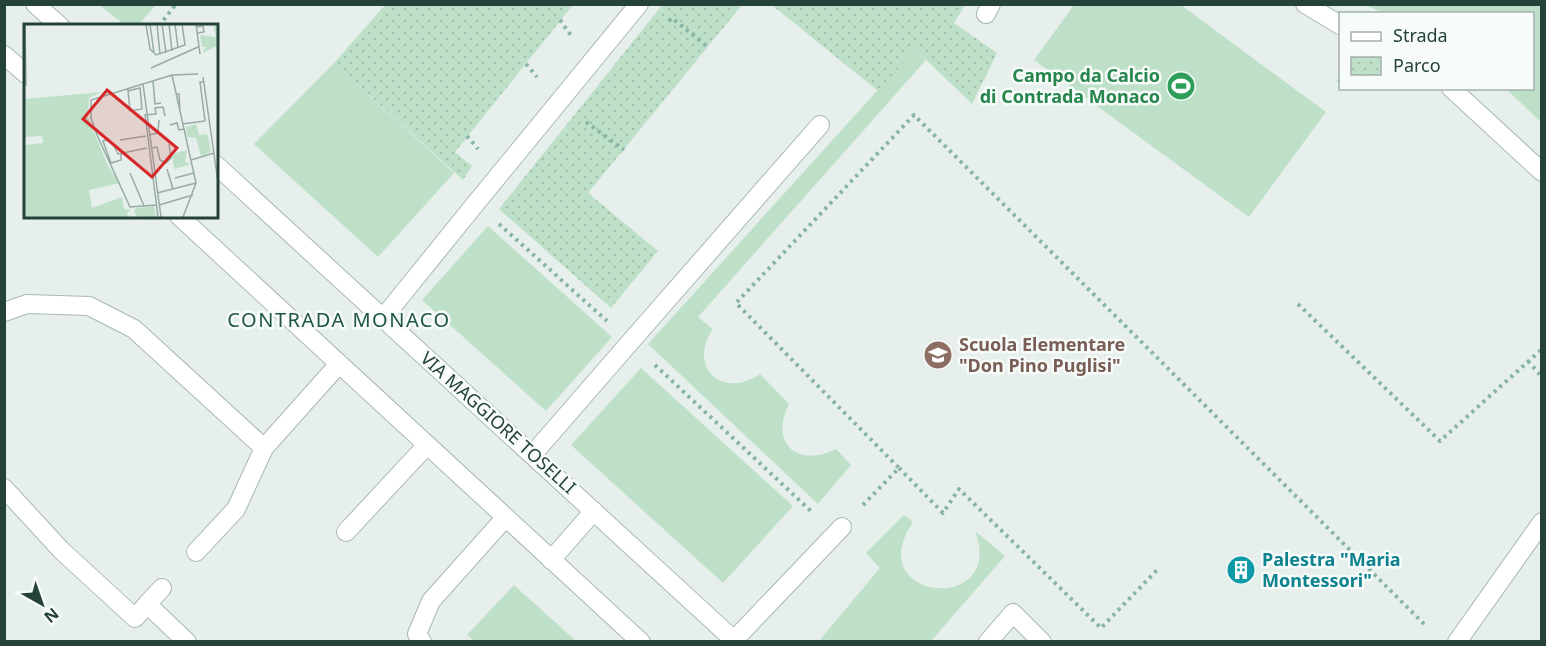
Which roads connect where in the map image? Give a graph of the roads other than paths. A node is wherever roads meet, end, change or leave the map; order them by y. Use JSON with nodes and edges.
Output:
{"nodes":[{"id":1,"x":35,"y":4,"type":"edge"},
{"id":2,"x":639,"y":4,"type":"edge"},
{"id":3,"x":1305,"y":4,"type":"edge"},
{"id":4,"x":58,"y":24,"type":"edge"},
{"id":5,"x":1339,"y":24,"type":"edge"},
{"id":6,"x":4,"y":55,"type":"edge"},
{"id":7,"x":24,"y":72,"type":"edge"},
{"id":8,"x":1453,"y":90,"type":"edge"},
{"id":9,"x":820,"y":125,"type":"dead end"},
{"id":10,"x":218,"y":167,"type":"edge"},
{"id":11,"x":1542,"y":172,"type":"edge"},
{"id":12,"x":181,"y":218,"type":"edge"},
{"id":13,"x":4,"y":312,"type":"edge"},
{"id":14,"x":383,"y":318,"type":"junction"},
{"id":15,"x":339,"y":364,"type":"junction"},
{"id":16,"x":427,"y":445,"type":"junction"},
{"id":17,"x":264,"y":448,"type":"junction"},
{"id":18,"x":532,"y":454,"type":"junction"},
{"id":19,"x":4,"y":488,"type":"edge"},
{"id":20,"x":594,"y":511,"type":"junction"},
{"id":21,"x":505,"y":518,"type":"junction"},
{"id":22,"x":1542,"y":522,"type":"edge"},
{"id":23,"x":839,"y":531,"type":"road end"},
{"id":24,"x":346,"y":532,"type":"dead end"},
{"id":25,"x":196,"y":552,"type":"dead end"},
{"id":26,"x":551,"y":560,"type":"junction"},
{"id":27,"x":162,"y":588,"type":"dead end"},
{"id":28,"x":147,"y":604,"type":"junction"},
{"id":29,"x":735,"y":640,"type":"edge"},
{"id":30,"x":187,"y":642,"type":"edge"},
{"id":31,"x":422,"y":642,"type":"edge"},
{"id":32,"x":641,"y":642,"type":"edge"},
{"id":33,"x":988,"y":642,"type":"edge"},
{"id":34,"x":1042,"y":642,"type":"edge"},
{"id":35,"x":1457,"y":642,"type":"edge"}],
"edges":[{"from":1,"to":4,"type":"street"},
{"from":2,"to":14,"type":"street"},
{"from":3,"to":5,"type":"street"},
{"from":6,"to":7,"type":"street"},
{"from":8,"to":11,"type":"street"},
{"from":9,"to":18,"type":"street"},
{"from":10,"to":14,"type":"street","name":"VIA MAGGIORE TOSELLI"},
{"from":12,"to":15,"type":"street"},
{"from":13,"to":17,"type":"street"},
{"from":14,"to":18,"type":"street","name":"VIA MAGGIORE TOSELLI"},
{"from":15,"to":16,"type":"street"},
{"from":15,"to":17,"type":"street"},
{"from":16,"to":21,"type":"street"},
{"from":16,"to":24,"type":"street"},
{"from":17,"to":25,"type":"street"},
{"from":18,"to":20,"type":"street","name":"VIA MAGGIORE TOSELLI"},
{"from":19,"to":28,"type":"street"},
{"from":20,"to":26,"type":"street"},
{"from":20,"to":29,"type":"street","name":"VIA MAGGIORE TOSELLI"},
{"from":21,"to":26,"type":"street"},
{"from":21,"to":31,"type":"street"},
{"from":22,"to":35,"type":"street"},
{"from":23,"to":29,"type":"street"},
{"from":26,"to":32,"type":"street"},
{"from":27,"to":28,"type":"street"},
{"from":28,"to":30,"type":"street"},
{"from":33,"to":34,"type":"street"}]}
